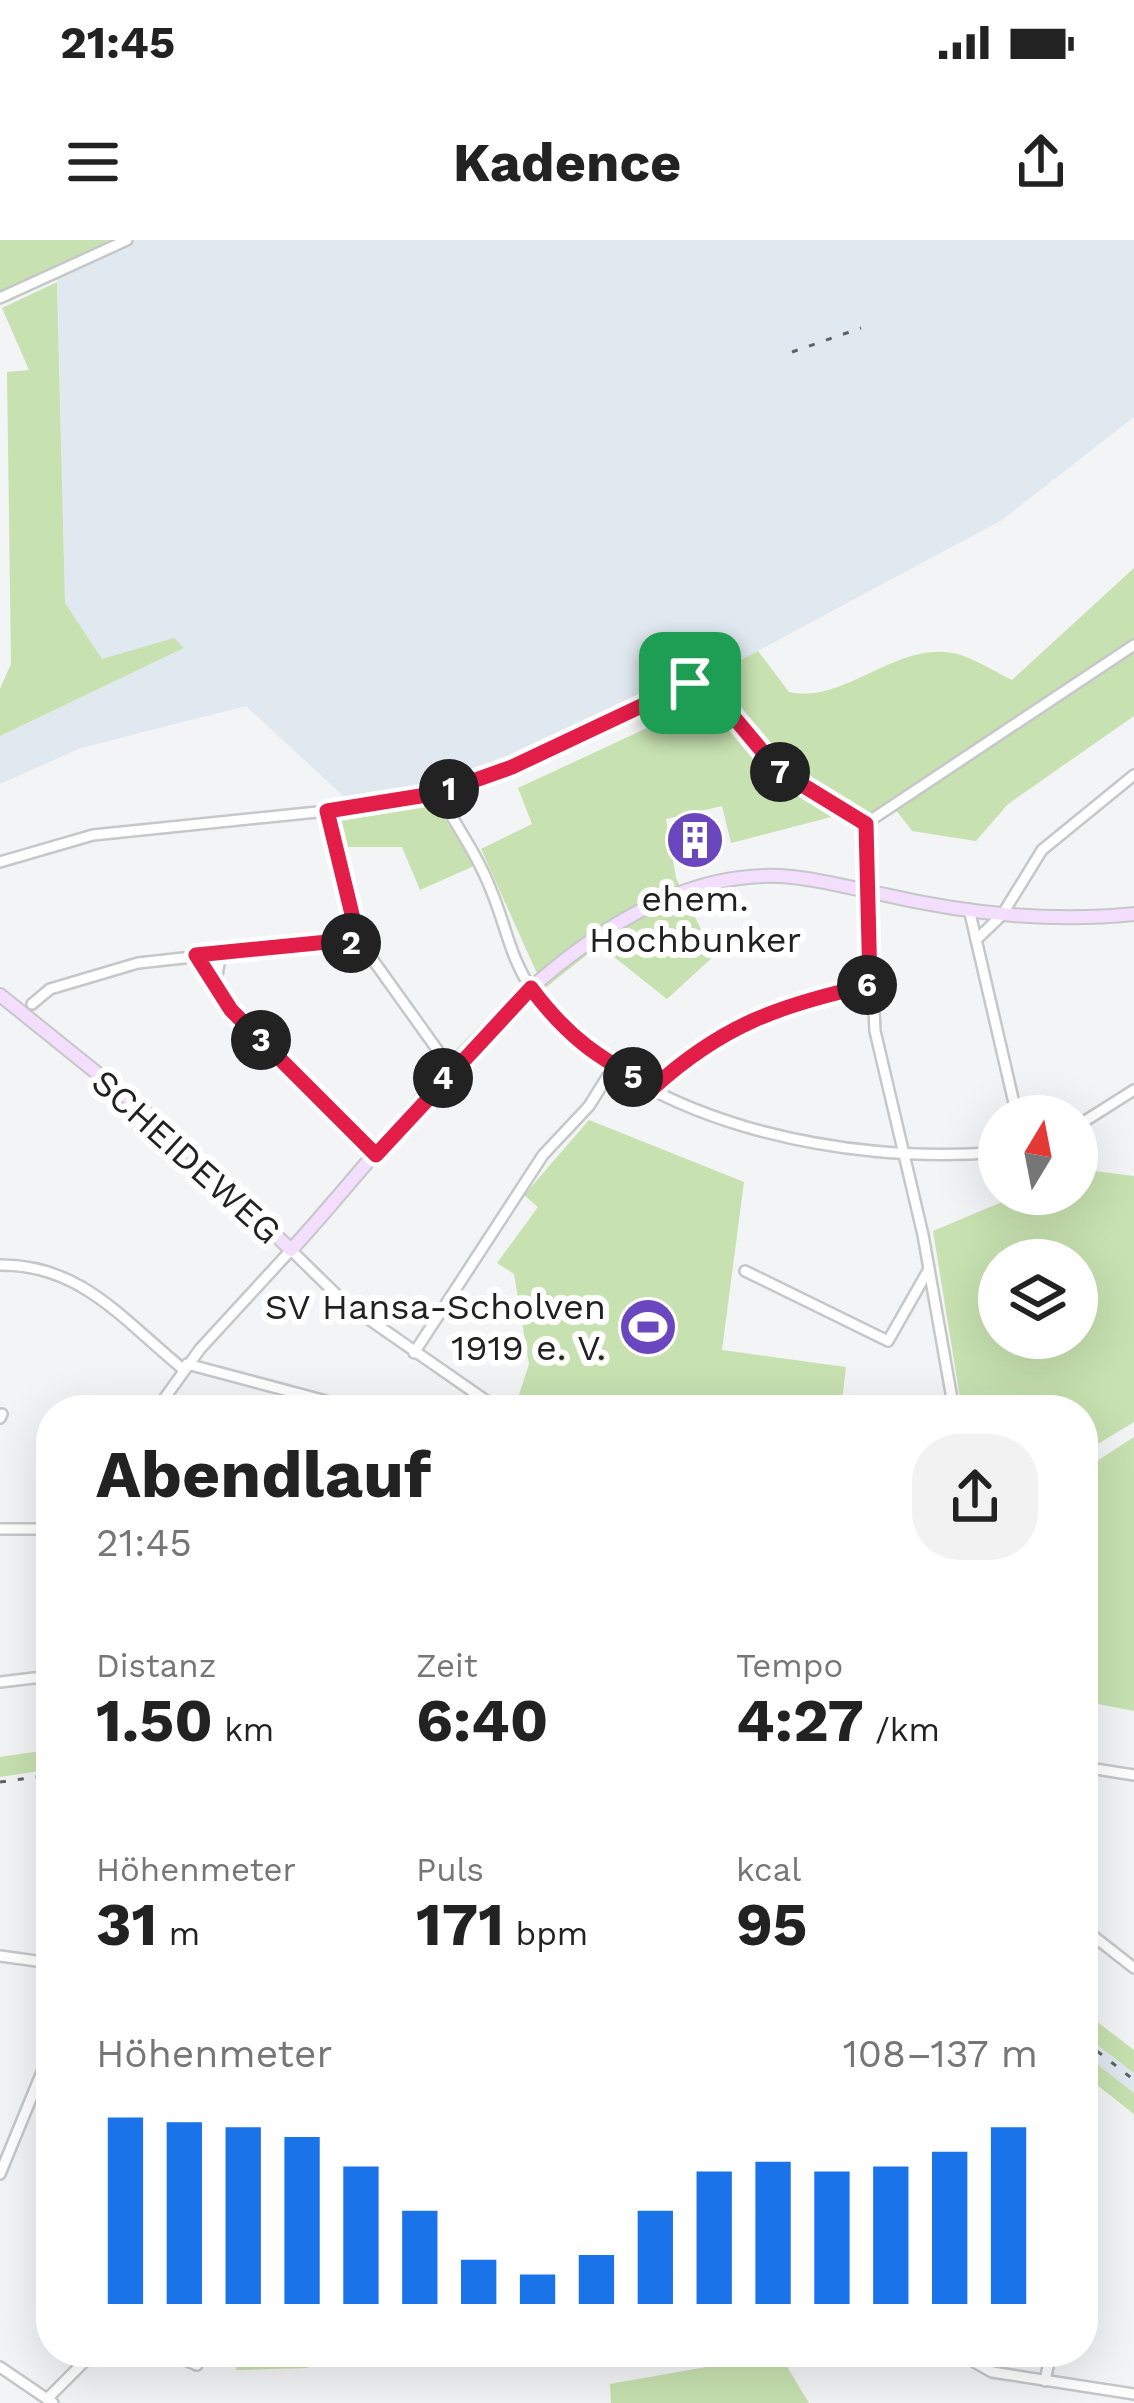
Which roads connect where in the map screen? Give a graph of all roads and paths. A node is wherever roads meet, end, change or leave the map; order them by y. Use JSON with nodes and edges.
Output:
{"nodes":[{"id":1,"x":127,"y":240,"type":"edge"},
{"id":2,"x":0,"y":298,"type":"edge"},
{"id":3,"x":1134,"y":645,"type":"edge"},
{"id":4,"x":1134,"y":776,"type":"edge"},
{"id":5,"x":439,"y":793,"type":"junction"},
{"id":6,"x":327,"y":811,"type":"junction"},
{"id":7,"x":866,"y":824,"type":"junction"},
{"id":8,"x":0,"y":862,"type":"edge"},
{"id":9,"x":866,"y":890,"type":"junction"},
{"id":10,"x":969,"y":909,"type":"junction"},
{"id":11,"x":1134,"y":914,"type":"edge"},
{"id":12,"x":1002,"y":915,"type":"junction"},
{"id":13,"x":358,"y":939,"type":"junction"},
{"id":14,"x":976,"y":940,"type":"junction"},
{"id":15,"x":221,"y":953,"type":"junction"},
{"id":16,"x":196,"y":955,"type":"junction"},
{"id":17,"x":870,"y":985,"type":"junction"},
{"id":18,"x":531,"y":988,"type":"junction"},
{"id":19,"x":216,"y":991,"type":"junction"},
{"id":20,"x":0,"y":995,"type":"edge"},
{"id":21,"x":32,"y":1004,"type":"dead end"},
{"id":22,"x":614,"y":1066,"type":"junction"},
{"id":23,"x":451,"y":1069,"type":"junction"},
{"id":24,"x":653,"y":1088,"type":"junction"},
{"id":25,"x":1134,"y":1090,"type":"edge"},
{"id":26,"x":1012,"y":1095,"type":"edge"},
{"id":27,"x":1098,"y":1113,"type":"edge"},
{"id":28,"x":978,"y":1153,"type":"edge"},
{"id":29,"x":376,"y":1155,"type":"junction"},
{"id":30,"x":902,"y":1155,"type":"junction"},
{"id":31,"x":291,"y":1250,"type":"junction"},
{"id":32,"x":0,"y":1265,"type":"edge"},
{"id":33,"x":929,"y":1269,"type":"junction"},
{"id":34,"x":745,"y":1271,"type":"dead end"},
{"id":35,"x":414,"y":1353,"type":"junction"},
{"id":36,"x":185,"y":1366,"type":"junction"},
{"id":37,"x":166,"y":1395,"type":"edge"},
{"id":38,"x":300,"y":1395,"type":"edge"},
{"id":39,"x":477,"y":1395,"type":"edge"},
{"id":40,"x":951,"y":1395,"type":"edge"},
{"id":41,"x":0,"y":1529,"type":"edge"},
{"id":42,"x":36,"y":1529,"type":"edge"},
{"id":43,"x":36,"y":1678,"type":"edge"},
{"id":44,"x":0,"y":1682,"type":"edge"},
{"id":45,"x":1098,"y":1769,"type":"edge"},
{"id":46,"x":1134,"y":1775,"type":"edge"},
{"id":47,"x":1098,"y":1940,"type":"edge"},
{"id":48,"x":0,"y":1956,"type":"edge"},
{"id":49,"x":36,"y":1961,"type":"edge"},
{"id":50,"x":1134,"y":1968,"type":"edge"},
{"id":51,"x":36,"y":2087,"type":"edge"},
{"id":52,"x":0,"y":2174,"type":"edge"},
{"id":53,"x":0,"y":2367,"type":"edge"},
{"id":54,"x":81,"y":2367,"type":"edge"},
{"id":55,"x":983,"y":2367,"type":"edge"},
{"id":56,"x":1048,"y":2367,"type":"edge"},
{"id":57,"x":1045,"y":2381,"type":"junction"},
{"id":58,"x":1134,"y":2394,"type":"edge"},
{"id":59,"x":50,"y":2401,"type":"edge"}],
"edges":[{"from":1,"to":2,"type":"street"},
{"from":3,"to":7,"type":"street"},
{"from":4,"to":12,"type":"street"},
{"from":5,"to":6,"type":"street"},
{"from":5,"to":7,"type":"street"},
{"from":5,"to":18,"type":"street"},
{"from":6,"to":8,"type":"street"},
{"from":6,"to":13,"type":"street"},
{"from":7,"to":9,"type":"street"},
{"from":9,"to":10,"type":"street"},
{"from":9,"to":17,"type":"street"},
{"from":9,"to":18,"type":"street"},
{"from":10,"to":12,"type":"street"},
{"from":10,"to":14,"type":"street"},
{"from":11,"to":12,"type":"street"},
{"from":12,"to":14,"type":"street"},
{"from":13,"to":15,"type":"street"},
{"from":13,"to":23,"type":"street"},
{"from":14,"to":26,"type":"street"},
{"from":15,"to":16,"type":"street"},
{"from":15,"to":19,"type":"street"},
{"from":16,"to":19,"type":"street"},
{"from":16,"to":21,"type":"street"},
{"from":17,"to":24,"type":"street"},
{"from":17,"to":30,"type":"street"},
{"from":18,"to":22,"type":"street"},
{"from":18,"to":23,"type":"street"},
{"from":19,"to":29,"type":"street"},
{"from":20,"to":31,"type":"street","name":"SCHEIDEWEG"},
{"from":22,"to":24,"type":"street"},
{"from":22,"to":35,"type":"street"},
{"from":23,"to":29,"type":"street"},
{"from":24,"to":30,"type":"street"},
{"from":25,"to":27,"type":"street"},
{"from":28,"to":30,"type":"street"},
{"from":29,"to":31,"type":"street"},
{"from":30,"to":33,"type":"street"},
{"from":31,"to":35,"type":"street","name":"SCHEIDEWEG"},
{"from":31,"to":36,"type":"street"},
{"from":32,"to":36,"type":"street"},
{"from":33,"to":34,"type":"street"},
{"from":33,"to":40,"type":"street"},
{"from":35,"to":39,"type":"street","name":"SCHEIDEWEG"},
{"from":36,"to":37,"type":"street"},
{"from":36,"to":38,"type":"street"},
{"from":41,"to":42,"type":"street"},
{"from":43,"to":44,"type":"street"},
{"from":45,"to":46,"type":"street"},
{"from":47,"to":50,"type":"street"},
{"from":48,"to":49,"type":"street"},
{"from":51,"to":52,"type":"street"},
{"from":53,"to":59,"type":"street"},
{"from":54,"to":59,"type":"street"},
{"from":55,"to":57,"type":"street"},
{"from":56,"to":57,"type":"street"},
{"from":57,"to":58,"type":"street"}]}
